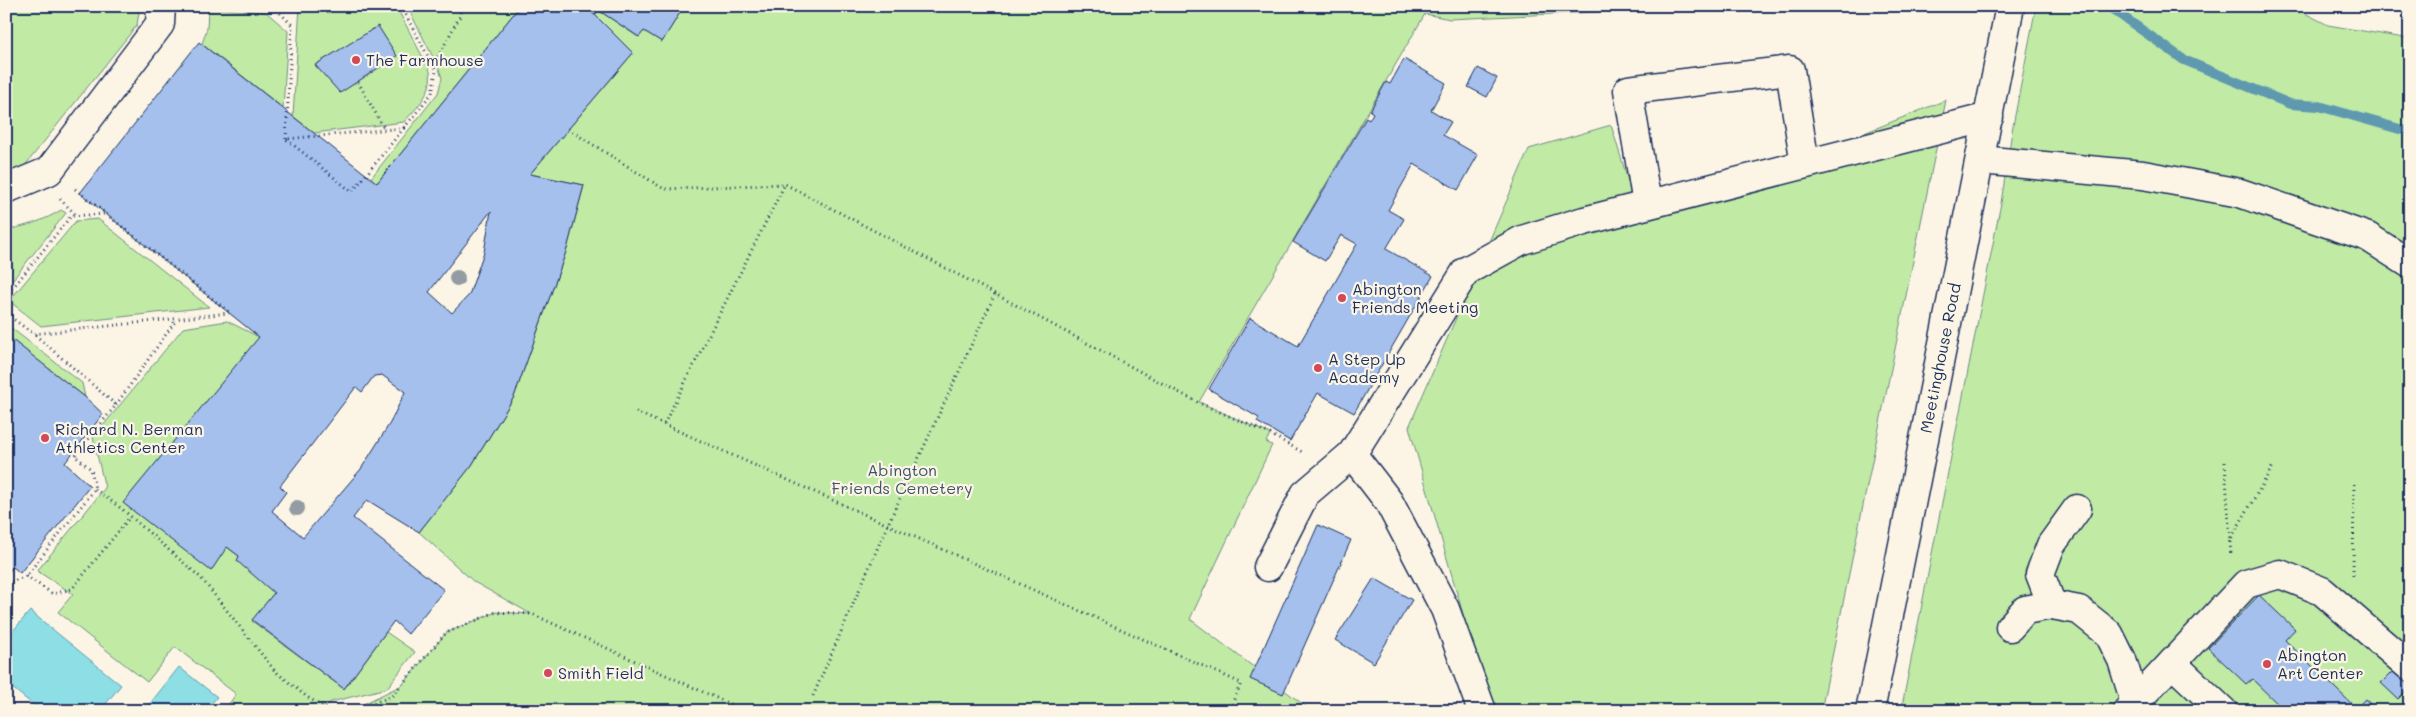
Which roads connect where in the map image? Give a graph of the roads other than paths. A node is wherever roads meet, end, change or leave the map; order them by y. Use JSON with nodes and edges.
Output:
{"nodes":[{"id":1,"x":161,"y":6,"type":"edge"},
{"id":2,"x":2010,"y":6,"type":"edge"},
{"id":3,"x":1989,"y":117,"type":"junction"},
{"id":4,"x":1980,"y":160,"type":"junction"},
{"id":5,"x":1806,"y":164,"type":"junction"},
{"id":6,"x":6,"y":189,"type":"edge"},
{"id":7,"x":1647,"y":204,"type":"junction"},
{"id":8,"x":2410,"y":264,"type":"edge"},
{"id":9,"x":1342,"y":462,"type":"junction"},
{"id":10,"x":2077,"y":509,"type":"dead end"},
{"id":11,"x":1268,"y":566,"type":"dead end"},
{"id":12,"x":2052,"y":605,"type":"junction"},
{"id":13,"x":2010,"y":626,"type":"dead end"},
{"id":14,"x":2172,"y":663,"type":"junction"},
{"id":15,"x":2410,"y":667,"type":"edge"},
{"id":16,"x":2131,"y":706,"type":"edge"},
{"id":17,"x":1482,"y":711,"type":"edge"},
{"id":18,"x":1870,"y":711,"type":"edge"},
{"id":19,"x":2223,"y":711,"type":"edge"}],
"edges":[{"from":1,"to":6,"type":"street"},
{"from":2,"to":3,"type":"street","name":"Meetinghouse Road"},
{"from":3,"to":4,"type":"street","name":"Meetinghouse Road"},
{"from":3,"to":5,"type":"street"},
{"from":4,"to":8,"type":"street"},
{"from":4,"to":18,"type":"street","name":"Meetinghouse Road"},
{"from":5,"to":7,"type":"street"},
{"from":5,"to":7,"type":"street"},
{"from":7,"to":9,"type":"street"},
{"from":9,"to":11,"type":"street"},
{"from":9,"to":17,"type":"street"},
{"from":10,"to":12,"type":"street"},
{"from":12,"to":13,"type":"street"},
{"from":12,"to":16,"type":"street"},
{"from":14,"to":15,"type":"street"},
{"from":14,"to":16,"type":"street"},
{"from":14,"to":19,"type":"street"}]}
